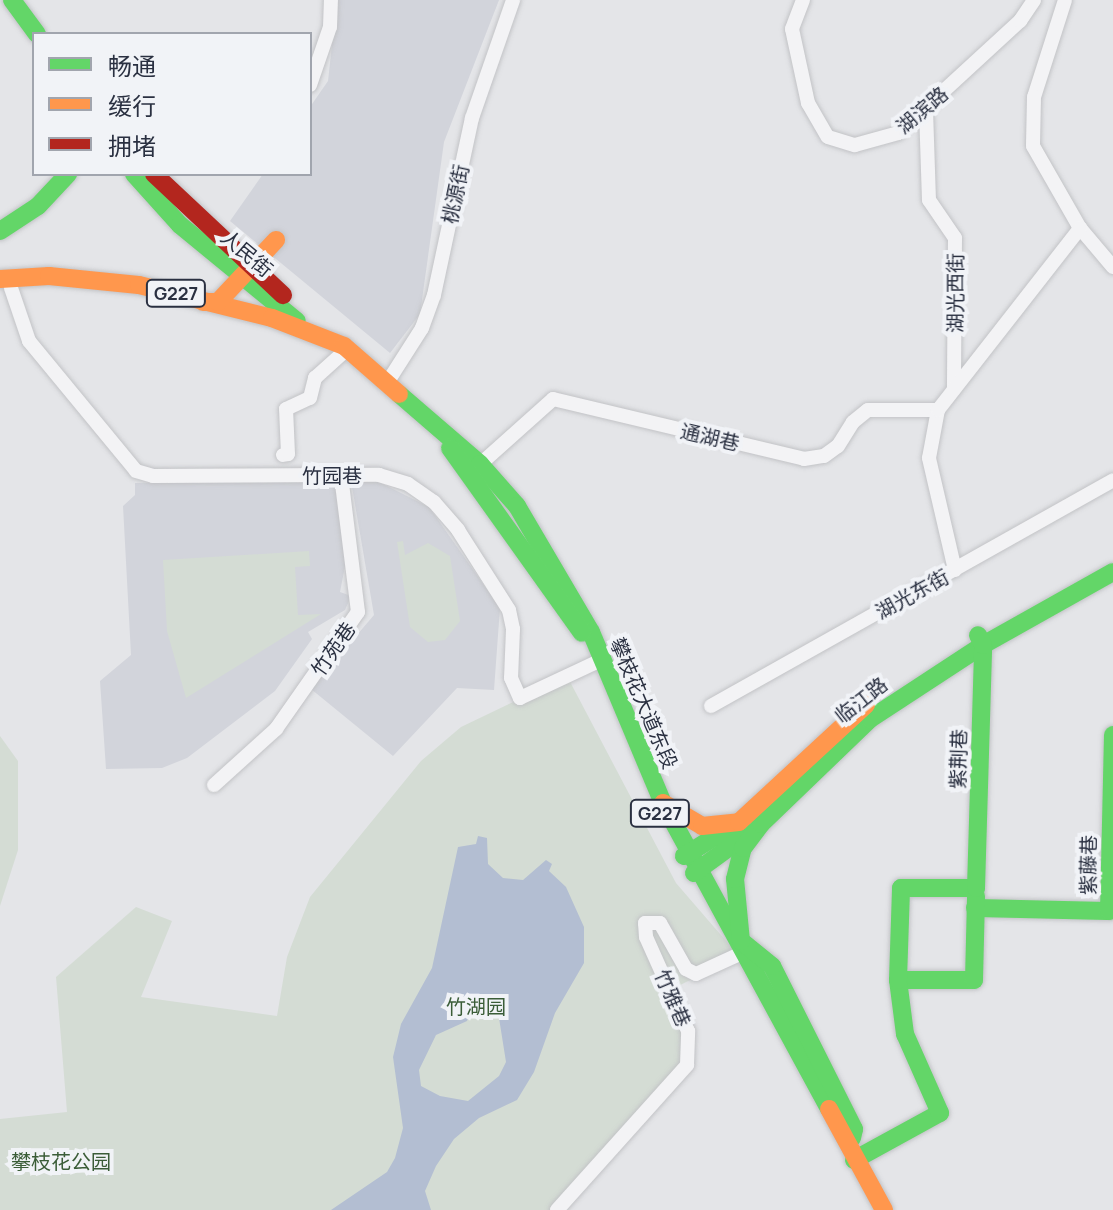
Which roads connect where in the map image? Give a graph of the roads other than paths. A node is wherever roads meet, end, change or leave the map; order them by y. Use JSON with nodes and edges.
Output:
{"nodes":[{"id":1,"x":12,"y":0,"type":"edge"},
{"id":2,"x":21,"y":0,"type":"edge"},
{"id":3,"x":331,"y":0,"type":"edge"},
{"id":4,"x":513,"y":0,"type":"edge"},
{"id":5,"x":803,"y":0,"type":"edge"},
{"id":6,"x":1034,"y":0,"type":"edge"},
{"id":7,"x":1065,"y":0,"type":"edge"},
{"id":8,"x":36,"y":32,"type":"edge"},
{"id":9,"x":44,"y":32,"type":"edge"},
{"id":10,"x":312,"y":79,"type":"edge"},
{"id":11,"x":926,"y":110,"type":"junction"},
{"id":12,"x":66,"y":176,"type":"edge"},
{"id":13,"x":136,"y":176,"type":"edge"},
{"id":14,"x":156,"y":176,"type":"edge"},
{"id":15,"x":1080,"y":228,"type":"junction"},
{"id":16,"x":0,"y":231,"type":"edge"},
{"id":17,"x":276,"y":240,"type":"dead end"},
{"id":18,"x":1113,"y":267,"type":"edge"},
{"id":19,"x":248,"y":274,"type":"junction"},
{"id":20,"x":4,"y":285,"type":"edge"},
{"id":21,"x":186,"y":302,"type":"junction"},
{"id":22,"x":218,"y":302,"type":"junction"},
{"id":23,"x":318,"y":336,"type":"junction"},
{"id":24,"x":343,"y":350,"type":"junction"},
{"id":25,"x":387,"y":383,"type":"junction"},
{"id":26,"x":954,"y":389,"type":"junction"},
{"id":27,"x":938,"y":410,"type":"junction"},
{"id":28,"x":440,"y":430,"type":"junction"},
{"id":29,"x":283,"y":455,"type":"dead end"},
{"id":30,"x":486,"y":459,"type":"junction"},
{"id":31,"x":341,"y":475,"type":"junction"},
{"id":32,"x":1113,"y":480,"type":"edge"},
{"id":33,"x":1112,"y":563,"type":"edge"},
{"id":34,"x":955,"y":570,"type":"junction"},
{"id":35,"x":588,"y":634,"type":"junction"},
{"id":36,"x":980,"y":639,"type":"junction"},
{"id":37,"x":598,"y":662,"type":"junction"},
{"id":38,"x":711,"y":706,"type":"dead end"},
{"id":39,"x":1113,"y":735,"type":"edge"},
{"id":40,"x":214,"y":785,"type":"dead end"},
{"id":41,"x":663,"y":803,"type":"junction"},
{"id":42,"x":739,"y":822,"type":"junction"},
{"id":43,"x":761,"y":824,"type":"junction"},
{"id":44,"x":687,"y":854,"type":"junction"},
{"id":45,"x":697,"y":871,"type":"junction"},
{"id":46,"x":976,"y":888,"type":"junction"},
{"id":47,"x":975,"y":908,"type":"junction"},
{"id":48,"x":742,"y":949,"type":"junction"},
{"id":49,"x":898,"y":980,"type":"junction"},
{"id":50,"x":852,"y":1156,"type":"junction"},
{"id":51,"x":557,"y":1210,"type":"edge"},
{"id":52,"x":872,"y":1210,"type":"edge"},
{"id":53,"x":884,"y":1210,"type":"edge"}],
"edges":[{"from":1,"to":8,"type":"main road"},
{"from":2,"to":9,"type":"main road"},
{"from":3,"to":10,"type":"street"},
{"from":4,"to":25,"type":"street","name":"桃源街"},
{"from":5,"to":11,"type":"street","name":"湖滨路"},
{"from":6,"to":11,"type":"street","name":"湖滨路"},
{"from":7,"to":15,"type":"street"},
{"from":11,"to":26,"type":"street","name":"湖光西街"},
{"from":12,"to":16,"type":"main road"},
{"from":13,"to":19,"type":"main road","name":"人民街"},
{"from":14,"to":19,"type":"main road","name":"人民街"},
{"from":15,"to":18,"type":"street"},
{"from":15,"to":26,"type":"street"},
{"from":17,"to":19,"type":"main road"},
{"from":19,"to":22,"type":"main road"},
{"from":19,"to":23,"type":"main road","name":"人民街"},
{"from":19,"to":24,"type":"main road","name":"人民街"},
{"from":20,"to":21,"type":"main road","number":"G227"},
{"from":20,"to":22,"type":"main road","number":"G227"},
{"from":20,"to":31,"type":"street","name":"竹园巷"},
{"from":21,"to":22,"type":"main road"},
{"from":21,"to":24,"type":"main road","number":"G227"},
{"from":22,"to":23,"type":"main road","number":"G227"},
{"from":23,"to":24,"type":"main road","number":"G227"},
{"from":24,"to":25,"type":"main road","name":"攀枝花大道东段","number":"G227"},
{"from":24,"to":28,"type":"main road","name":"攀枝花大道东段","number":"G227"},
{"from":24,"to":29,"type":"street"},
{"from":25,"to":28,"type":"main road","name":"攀枝花大道东段","number":"G227"},
{"from":26,"to":27,"type":"street"},
{"from":27,"to":30,"type":"street","name":"通湖巷"},
{"from":27,"to":34,"type":"street"},
{"from":28,"to":30,"type":"main road","number":"G227"},
{"from":28,"to":35,"type":"main road","name":"攀枝花大道东段","number":"G227"},
{"from":30,"to":35,"type":"main road","number":"G227"},
{"from":31,"to":37,"type":"street","name":"竹园巷"},
{"from":31,"to":40,"type":"street","name":"竹苑巷"},
{"from":32,"to":34,"type":"street","name":"湖光东街"},
{"from":33,"to":36,"type":"main road","name":"临江路"},
{"from":34,"to":38,"type":"street","name":"湖光东街"},
{"from":35,"to":37,"type":"main road","name":"攀枝花大道东段","number":"G227"},
{"from":36,"to":42,"type":"main road","name":"临江路"},
{"from":36,"to":43,"type":"main road","name":"临江路"},
{"from":36,"to":46,"type":"main road","name":"紫荆巷"},
{"from":37,"to":41,"type":"main road","name":"攀枝花大道东段","number":"G227"},
{"from":37,"to":44,"type":"main road","name":"攀枝花大道东段","number":"G227"},
{"from":39,"to":47,"type":"main road","name":"紫藤巷"},
{"from":41,"to":42,"type":"main road"},
{"from":41,"to":44,"type":"main road","name":"攀枝花大道东段","number":"G227"},
{"from":42,"to":44,"type":"main road","name":"临江路"},
{"from":43,"to":45,"type":"main road"},
{"from":43,"to":48,"type":"main road","name":"临江路"},
{"from":44,"to":45,"type":"main road","name":"攀枝花大道东段","number":"G227"},
{"from":45,"to":48,"type":"main road","name":"攀枝花大道东段","number":"G227"},
{"from":46,"to":47,"type":"main road","name":"紫荆巷"},
{"from":46,"to":49,"type":"main road"},
{"from":47,"to":49,"type":"main road","name":"紫荆巷"},
{"from":48,"to":50,"type":"main road"},
{"from":48,"to":51,"type":"street","name":"竹雅巷"},
{"from":48,"to":52,"type":"main road","name":"攀枝花大道东段","number":"G227"},
{"from":49,"to":50,"type":"main road"},
{"from":50,"to":53,"type":"main road"}]}
